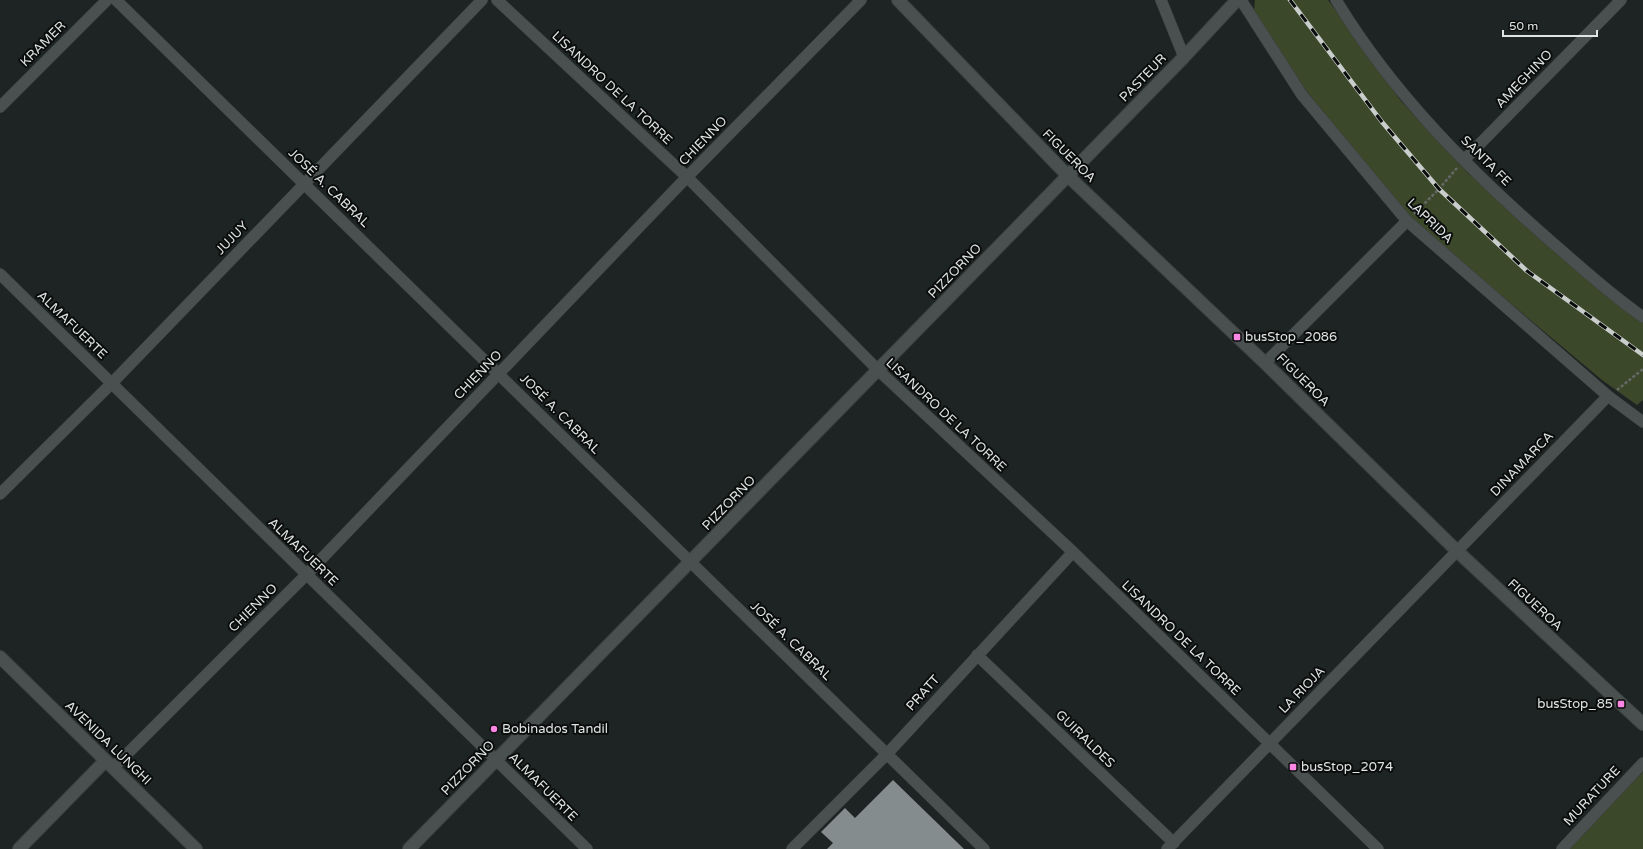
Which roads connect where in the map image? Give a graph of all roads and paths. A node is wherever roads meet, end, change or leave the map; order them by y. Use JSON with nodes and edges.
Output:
{"nodes":[{"id":1,"x":107,"y":0,"type":"edge"},
{"id":2,"x":116,"y":0,"type":"edge"},
{"id":3,"x":482,"y":0,"type":"edge"},
{"id":4,"x":497,"y":0,"type":"edge"},
{"id":5,"x":861,"y":0,"type":"edge"},
{"id":6,"x":898,"y":0,"type":"edge"},
{"id":7,"x":1161,"y":0,"type":"edge"},
{"id":8,"x":1237,"y":0,"type":"edge"},
{"id":9,"x":1241,"y":0,"type":"edge"},
{"id":10,"x":1336,"y":0,"type":"edge"},
{"id":11,"x":1621,"y":0,"type":"edge"},
{"id":12,"x":1184,"y":57,"type":"junction"},
{"id":13,"x":0,"y":107,"type":"edge"},
{"id":14,"x":1464,"y":160,"type":"junction"},
{"id":15,"x":1068,"y":176,"type":"junction"},
{"id":16,"x":687,"y":177,"type":"junction"},
{"id":17,"x":304,"y":184,"type":"junction"},
{"id":18,"x":1407,"y":221,"type":"junction"},
{"id":19,"x":0,"y":274,"type":"edge"},
{"id":20,"x":1643,"y":317,"type":"edge"},
{"id":21,"x":1266,"y":363,"type":"junction"},
{"id":22,"x":1643,"y":369,"type":"edge"},
{"id":23,"x":878,"y":370,"type":"junction"},
{"id":24,"x":499,"y":374,"type":"junction"},
{"id":25,"x":112,"y":383,"type":"junction"},
{"id":26,"x":1608,"y":396,"type":"junction"},
{"id":27,"x":1643,"y":422,"type":"edge"},
{"id":28,"x":0,"y":494,"type":"edge"},
{"id":29,"x":1456,"y":551,"type":"junction"},
{"id":30,"x":1073,"y":552,"type":"junction"},
{"id":31,"x":690,"y":562,"type":"junction"},
{"id":32,"x":306,"y":574,"type":"junction"},
{"id":33,"x":977,"y":655,"type":"junction"},
{"id":34,"x":0,"y":657,"type":"edge"},
{"id":35,"x":1643,"y":724,"type":"edge"},
{"id":36,"x":1269,"y":743,"type":"junction"},
{"id":37,"x":887,"y":754,"type":"junction"},
{"id":38,"x":496,"y":760,"type":"junction"},
{"id":39,"x":1643,"y":763,"type":"edge"},
{"id":40,"x":109,"y":764,"type":"junction"},
{"id":41,"x":1171,"y":846,"type":"edge"},
{"id":42,"x":19,"y":849,"type":"edge"},
{"id":43,"x":196,"y":849,"type":"edge"},
{"id":44,"x":409,"y":849,"type":"edge"},
{"id":45,"x":587,"y":849,"type":"edge"},
{"id":46,"x":792,"y":849,"type":"edge"},
{"id":47,"x":984,"y":849,"type":"edge"},
{"id":48,"x":1378,"y":849,"type":"edge"},
{"id":49,"x":1562,"y":849,"type":"edge"}],
"edges":[{"from":1,"to":13,"type":"street","name":"KRAMER"},
{"from":2,"to":17,"type":"street","name":"JOSÉ A. CABRAL"},
{"from":3,"to":17,"type":"street","name":"JUJUY"},
{"from":4,"to":16,"type":"street","name":"LISANDRO DE LA TORRE"},
{"from":5,"to":16,"type":"street","name":"CHIENNO"},
{"from":6,"to":15,"type":"street","name":"FIGUEROA"},
{"from":7,"to":12,"type":"street"},
{"from":8,"to":12,"type":"street","name":"PASTEUR"},
{"from":9,"to":18,"type":"street","name":"LAPRIDA"},
{"from":10,"to":14,"type":"street","name":"SANTA FE"},
{"from":11,"to":14,"type":"street","name":"AMEGHINO"},
{"from":12,"to":15,"type":"street","name":"PASTEUR"},
{"from":14,"to":18,"type":"path"},
{"from":14,"to":20,"type":"street","name":"SANTA FE"},
{"from":15,"to":21,"type":"street","name":"FIGUEROA"},
{"from":15,"to":23,"type":"street","name":"PIZZORNO"},
{"from":16,"to":23,"type":"street","name":"LISANDRO DE LA TORRE"},
{"from":16,"to":24,"type":"street","name":"CHIENNO"},
{"from":17,"to":24,"type":"street","name":"JOSÉ A. CABRAL"},
{"from":17,"to":25,"type":"street","name":"JUJUY"},
{"from":18,"to":21,"type":"street"},
{"from":18,"to":26,"type":"street","name":"LAPRIDA"},
{"from":19,"to":25,"type":"street","name":"ALMAFUERTE"},
{"from":21,"to":29,"type":"street","name":"FIGUEROA"},
{"from":22,"to":26,"type":"path"},
{"from":23,"to":30,"type":"street","name":"LISANDRO DE LA TORRE"},
{"from":23,"to":31,"type":"street","name":"PIZZORNO"},
{"from":24,"to":31,"type":"street","name":"JOSÉ A. CABRAL"},
{"from":24,"to":32,"type":"street","name":"CHIENNO"},
{"from":25,"to":28,"type":"street","name":"JUJUY"},
{"from":25,"to":32,"type":"street","name":"ALMAFUERTE"},
{"from":26,"to":27,"type":"street","name":"LAPRIDA"},
{"from":26,"to":29,"type":"street","name":"DINAMARCA"},
{"from":29,"to":35,"type":"street","name":"FIGUEROA"},
{"from":29,"to":36,"type":"street","name":"LA RIOJA"},
{"from":30,"to":33,"type":"street","name":"PRATT"},
{"from":30,"to":36,"type":"street","name":"LISANDRO DE LA TORRE"},
{"from":31,"to":37,"type":"street","name":"JOSÉ A. CABRAL"},
{"from":31,"to":38,"type":"street","name":"PIZZORNO"},
{"from":32,"to":38,"type":"street","name":"ALMAFUERTE"},
{"from":32,"to":40,"type":"street","name":"CHIENNO"},
{"from":33,"to":37,"type":"street","name":"PRATT"},
{"from":33,"to":41,"type":"street","name":"GUIRALDES"},
{"from":34,"to":40,"type":"street","name":"AVENIDA LUNGHI"},
{"from":36,"to":41,"type":"street","name":"LA RIOJA"},
{"from":36,"to":48,"type":"street","name":"LISANDRO DE LA TORRE"},
{"from":37,"to":46,"type":"street","name":"PRATT"},
{"from":37,"to":47,"type":"street","name":"JOSÉ A. CABRAL"},
{"from":38,"to":44,"type":"street","name":"PIZZORNO"},
{"from":38,"to":45,"type":"street","name":"ALMAFUERTE"},
{"from":39,"to":49,"type":"street","name":"MURATURE"},
{"from":40,"to":42,"type":"street","name":"CHIENNO"},
{"from":40,"to":43,"type":"street","name":"AVENIDA LUNGHI"}]}
